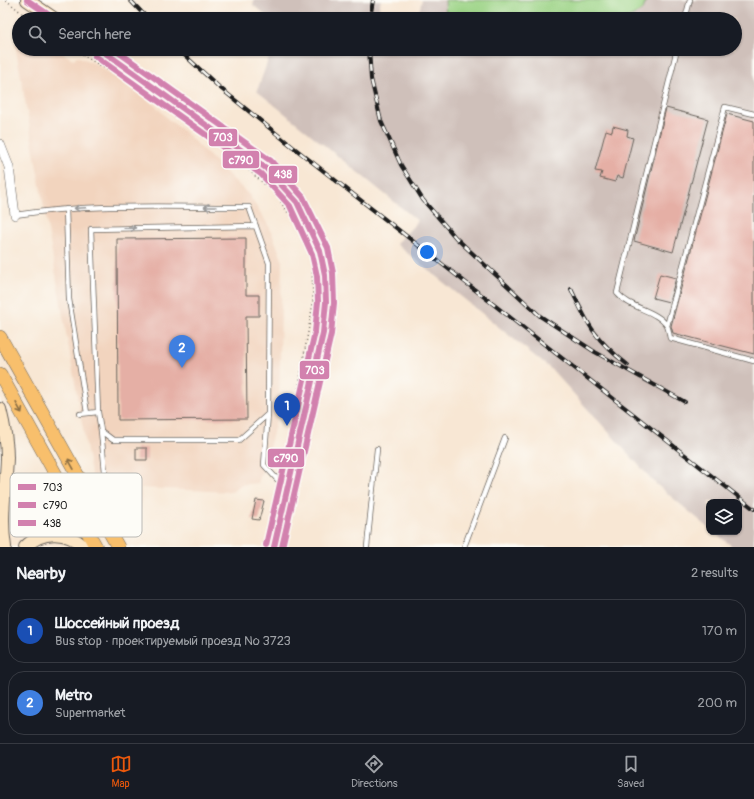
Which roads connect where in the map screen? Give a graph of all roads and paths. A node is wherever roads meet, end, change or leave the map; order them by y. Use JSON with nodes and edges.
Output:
{"nodes":[{"id":1,"x":6,"y":0,"type":"edge"},
{"id":2,"x":27,"y":0,"type":"edge"},
{"id":3,"x":690,"y":0,"type":"edge"},
{"id":4,"x":21,"y":12,"type":"edge"},
{"id":5,"x":45,"y":12,"type":"edge"},
{"id":6,"x":687,"y":12,"type":"edge"},
{"id":7,"x":84,"y":56,"type":"edge"},
{"id":8,"x":110,"y":56,"type":"edge"},
{"id":9,"x":675,"y":56,"type":"edge"},
{"id":10,"x":123,"y":79,"type":"dead end"},
{"id":11,"x":754,"y":114,"type":"edge"},
{"id":12,"x":0,"y":144,"type":"edge"},
{"id":13,"x":238,"y":161,"type":"dead end"},
{"id":14,"x":66,"y":209,"type":"junction"},
{"id":15,"x":16,"y":215,"type":"joint"},
{"id":16,"x":296,"y":225,"type":"dead end"},
{"id":17,"x":256,"y":226,"type":"junction"},
{"id":18,"x":305,"y":244,"type":"dead end"},
{"id":19,"x":667,"y":326,"type":"junction"},
{"id":20,"x":0,"y":337,"type":"edge"},
{"id":21,"x":754,"y":361,"type":"edge"},
{"id":22,"x":0,"y":374,"type":"edge"},
{"id":23,"x":297,"y":397,"type":"dead end"},
{"id":24,"x":0,"y":409,"type":"edge"},
{"id":25,"x":98,"y":412,"type":"junction"},
{"id":26,"x":87,"y":413,"type":"junction"},
{"id":27,"x":80,"y":414,"type":"dead end"},
{"id":28,"x":268,"y":414,"type":"junction"},
{"id":29,"x":100,"y":432,"type":"junction"},
{"id":30,"x":505,"y":438,"type":"dead end"},
{"id":31,"x":377,"y":449,"type":"dead end"},
{"id":32,"x":55,"y":473,"type":"edge"},
{"id":33,"x":76,"y":473,"type":"edge"},
{"id":34,"x":105,"y":473,"type":"edge"},
{"id":35,"x":288,"y":491,"type":"junction"},
{"id":36,"x":40,"y":537,"type":"edge"},
{"id":37,"x":70,"y":537,"type":"edge"},
{"id":38,"x":90,"y":537,"type":"edge"},
{"id":39,"x":112,"y":537,"type":"edge"},
{"id":40,"x":5,"y":547,"type":"edge"},
{"id":41,"x":25,"y":547,"type":"edge"},
{"id":42,"x":85,"y":547,"type":"edge"},
{"id":43,"x":96,"y":547,"type":"edge"},
{"id":44,"x":118,"y":547,"type":"edge"},
{"id":45,"x":274,"y":547,"type":"edge"},
{"id":46,"x":366,"y":547,"type":"edge"},
{"id":47,"x":464,"y":547,"type":"edge"}],
"edges":[{"from":1,"to":4,"type":"path"},
{"from":2,"to":5,"type":"main road"},
{"from":3,"to":6,"type":"lane"},
{"from":7,"to":10,"type":"path"},
{"from":8,"to":35,"type":"main road"},
{"from":9,"to":19,"type":"lane"},
{"from":11,"to":19,"type":"lane"},
{"from":12,"to":15,"type":"street"},
{"from":13,"to":16,"type":"path"},
{"from":14,"to":15,"type":"lane"},
{"from":17,"to":14,"type":"lane","one_way":true},
{"from":14,"to":26,"type":"lane"},
{"from":25,"to":17,"type":"lane","one_way":true},
{"from":17,"to":28,"type":"lane"},
{"from":18,"to":23,"type":"path"},
{"from":19,"to":21,"type":"lane"},
{"from":33,"to":20,"type":"main road","one_way":true},
{"from":22,"to":32,"type":"main road","one_way":true},
{"from":24,"to":40,"type":"main road"},
{"from":25,"to":26,"type":"lane"},
{"from":25,"to":29,"type":"lane"},
{"from":26,"to":27,"type":"lane"},
{"from":28,"to":29,"type":"lane"},
{"from":28,"to":35,"type":"lane"},
{"from":29,"to":34,"type":"lane"},
{"from":30,"to":47,"type":"lane"},
{"from":31,"to":46,"type":"lane"},
{"from":35,"to":45,"type":"main road"},
{"from":36,"to":41,"type":"main road"},
{"from":37,"to":42,"type":"main road"},
{"from":38,"to":43,"type":"main road","one_way":true},
{"from":44,"to":39,"type":"main road","one_way":true}]}
